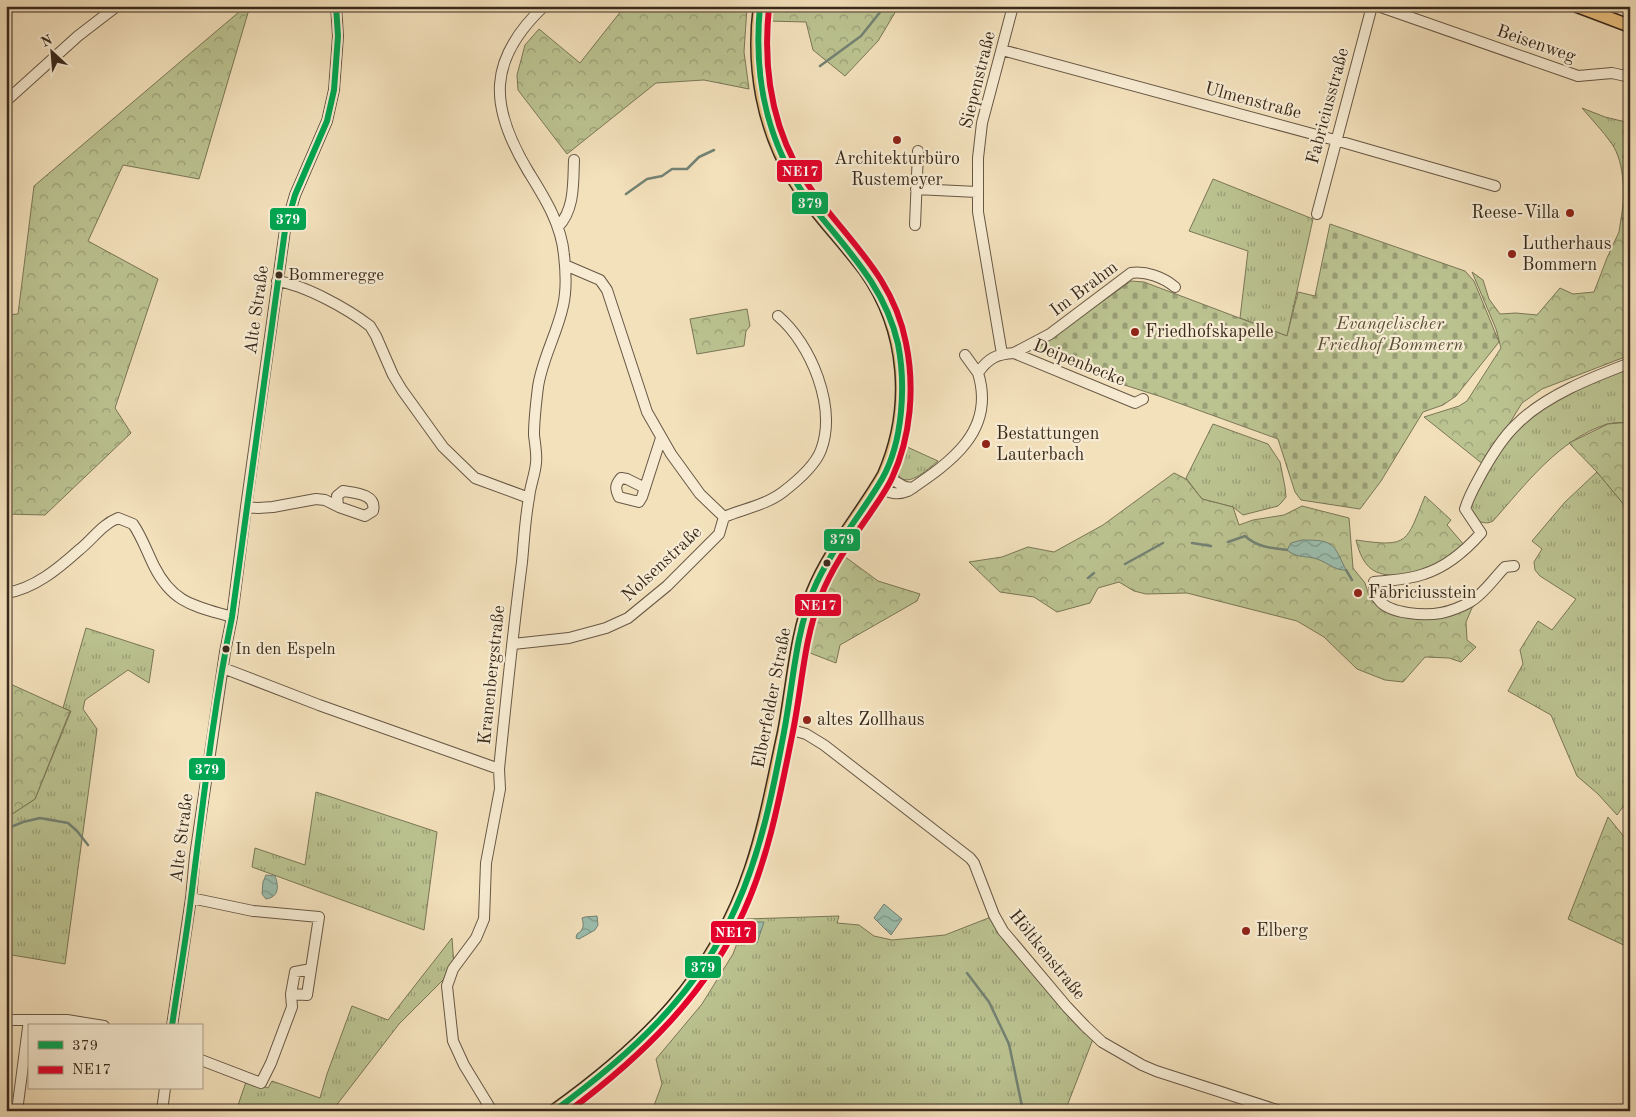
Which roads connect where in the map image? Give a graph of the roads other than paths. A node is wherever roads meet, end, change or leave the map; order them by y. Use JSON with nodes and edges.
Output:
{"nodes":[{"id":1,"x":118,"y":6,"type":"edge"},
{"id":2,"x":336,"y":6,"type":"edge"},
{"id":3,"x":544,"y":6,"type":"edge"},
{"id":4,"x":760,"y":6,"type":"edge"},
{"id":5,"x":1013,"y":6,"type":"edge"},
{"id":6,"x":1372,"y":6,"type":"edge"},
{"id":7,"x":1378,"y":6,"type":"edge"},
{"id":8,"x":1577,"y":6,"type":"edge"},
{"id":9,"x":1630,"y":26,"type":"edge"},
{"id":10,"x":1002,"y":50,"type":"junction"},
{"id":11,"x":1630,"y":77,"type":"edge"},
{"id":12,"x":6,"y":101,"type":"edge"},
{"id":13,"x":1336,"y":140,"type":"junction"},
{"id":14,"x":918,"y":151,"type":"dead end"},
{"id":15,"x":574,"y":160,"type":"dead end"},
{"id":16,"x":1495,"y":186,"type":"dead end"},
{"id":17,"x":916,"y":189,"type":"junction"},
{"id":18,"x":977,"y":192,"type":"junction"},
{"id":19,"x":1317,"y":214,"type":"dead end"},
{"id":20,"x":915,"y":225,"type":"dead end"},
{"id":21,"x":558,"y":227,"type":"junction"},
{"id":22,"x":565,"y":265,"type":"junction"},
{"id":23,"x":278,"y":281,"type":"junction"},
{"id":24,"x":1175,"y":287,"type":"dead end"},
{"id":25,"x":778,"y":316,"type":"dead end"},
{"id":26,"x":1014,"y":353,"type":"junction"},
{"id":27,"x":1002,"y":354,"type":"junction"},
{"id":28,"x":965,"y":355,"type":"dead end"},
{"id":29,"x":1630,"y":364,"type":"edge"},
{"id":30,"x":978,"y":373,"type":"junction"},
{"id":31,"x":1143,"y":399,"type":"dead end"},
{"id":32,"x":661,"y":438,"type":"junction"},
{"id":33,"x":880,"y":481,"type":"junction"},
{"id":34,"x":645,"y":488,"type":"dead end"},
{"id":35,"x":529,"y":498,"type":"junction"},
{"id":36,"x":246,"y":506,"type":"junction"},
{"id":37,"x":339,"y":507,"type":"dead end"},
{"id":38,"x":724,"y":517,"type":"junction"},
{"id":39,"x":1514,"y":566,"type":"dead end"},
{"id":40,"x":6,"y":592,"type":"edge"},
{"id":41,"x":232,"y":617,"type":"junction"},
{"id":42,"x":513,"y":644,"type":"junction"},
{"id":43,"x":223,"y":668,"type":"junction"},
{"id":44,"x":785,"y":728,"type":"junction"},
{"id":45,"x":499,"y":769,"type":"junction"},
{"id":46,"x":191,"y":898,"type":"junction"},
{"id":47,"x":311,"y":969,"type":"junction"},
{"id":48,"x":292,"y":994,"type":"junction"},
{"id":49,"x":6,"y":1020,"type":"edge"},
{"id":50,"x":29,"y":1020,"type":"junction"},
{"id":51,"x":28,"y":1024,"type":"edge"},
{"id":52,"x":91,"y":1024,"type":"edge"},
{"id":53,"x":172,"y":1024,"type":"edge"},
{"id":54,"x":28,"y":1027,"type":"edge"},
{"id":55,"x":202,"y":1060,"type":"edge"},
{"id":56,"x":165,"y":1090,"type":"edge"},
{"id":57,"x":16,"y":1111,"type":"edge"},
{"id":58,"x":162,"y":1111,"type":"edge"},
{"id":59,"x":492,"y":1111,"type":"edge"},
{"id":60,"x":554,"y":1111,"type":"edge"},
{"id":61,"x":1280,"y":1111,"type":"edge"}],
"edges":[{"from":1,"to":12,"type":"street"},
{"from":2,"to":23,"type":"street","name":"Alte Straße"},
{"from":3,"to":21,"type":"street","name":"Kranenbergstraße"},
{"from":4,"to":33,"type":"main road","name":"Elberfelder Straße"},
{"from":5,"to":10,"type":"street","name":"Siepenstraße"},
{"from":6,"to":13,"type":"street","name":"Fabriciusstraße"},
{"from":7,"to":11,"type":"street","name":"Beisenweg"},
{"from":8,"to":9,"type":"main road"},
{"from":10,"to":13,"type":"street","name":"Ulmenstraße"},
{"from":10,"to":18,"type":"street","name":"Siepenstraße"},
{"from":13,"to":16,"type":"street","name":"Ulmenstraße"},
{"from":13,"to":19,"type":"street","name":"Fabriciusstraße"},
{"from":14,"to":17,"type":"street"},
{"from":15,"to":21,"type":"street"},
{"from":17,"to":18,"type":"street"},
{"from":17,"to":20,"type":"street"},
{"from":18,"to":27,"type":"street","name":"Siepenstraße"},
{"from":21,"to":22,"type":"street","name":"Kranenbergstraße"},
{"from":22,"to":32,"type":"street","name":"Nolsenstraße"},
{"from":22,"to":35,"type":"street","name":"Kranenbergstraße"},
{"from":23,"to":35,"type":"street"},
{"from":23,"to":36,"type":"street","name":"Alte Straße"},
{"from":24,"to":26,"type":"street","name":"Im Brahm"},
{"from":25,"to":38,"type":"street"},
{"from":26,"to":27,"type":"street","name":"Deipenbecke"},
{"from":26,"to":31,"type":"street","name":"Deipenbecke"},
{"from":27,"to":30,"type":"street"},
{"from":28,"to":30,"type":"street"},
{"from":29,"to":39,"type":"street"},
{"from":30,"to":33,"type":"street"},
{"from":32,"to":34,"type":"street"},
{"from":32,"to":38,"type":"street","name":"Nolsenstraße"},
{"from":33,"to":44,"type":"main road","name":"Elberfelder Straße"},
{"from":35,"to":42,"type":"street","name":"Kranenbergstraße"},
{"from":36,"to":37,"type":"street"},
{"from":36,"to":41,"type":"street","name":"Alte Straße"},
{"from":38,"to":42,"type":"street","name":"Nolsenstraße"},
{"from":40,"to":41,"type":"street"},
{"from":41,"to":43,"type":"street","name":"Alte Straße"},
{"from":42,"to":45,"type":"street","name":"Kranenbergstraße"},
{"from":43,"to":45,"type":"street"},
{"from":43,"to":46,"type":"street","name":"Alte Straße"},
{"from":44,"to":60,"type":"main road","name":"Elberfelder Straße"},
{"from":44,"to":61,"type":"street","name":"Höltkenstraße"},
{"from":45,"to":59,"type":"street","name":"Kranenbergstraße"},
{"from":46,"to":47,"type":"street"},
{"from":46,"to":53,"type":"street","name":"Alte Straße"},
{"from":47,"to":48,"type":"street"},
{"from":47,"to":48,"type":"street"},
{"from":48,"to":55,"type":"street"},
{"from":49,"to":50,"type":"street"},
{"from":50,"to":51,"type":"street"},
{"from":50,"to":52,"type":"street"},
{"from":54,"to":57,"type":"street"},
{"from":56,"to":58,"type":"street"}]}
